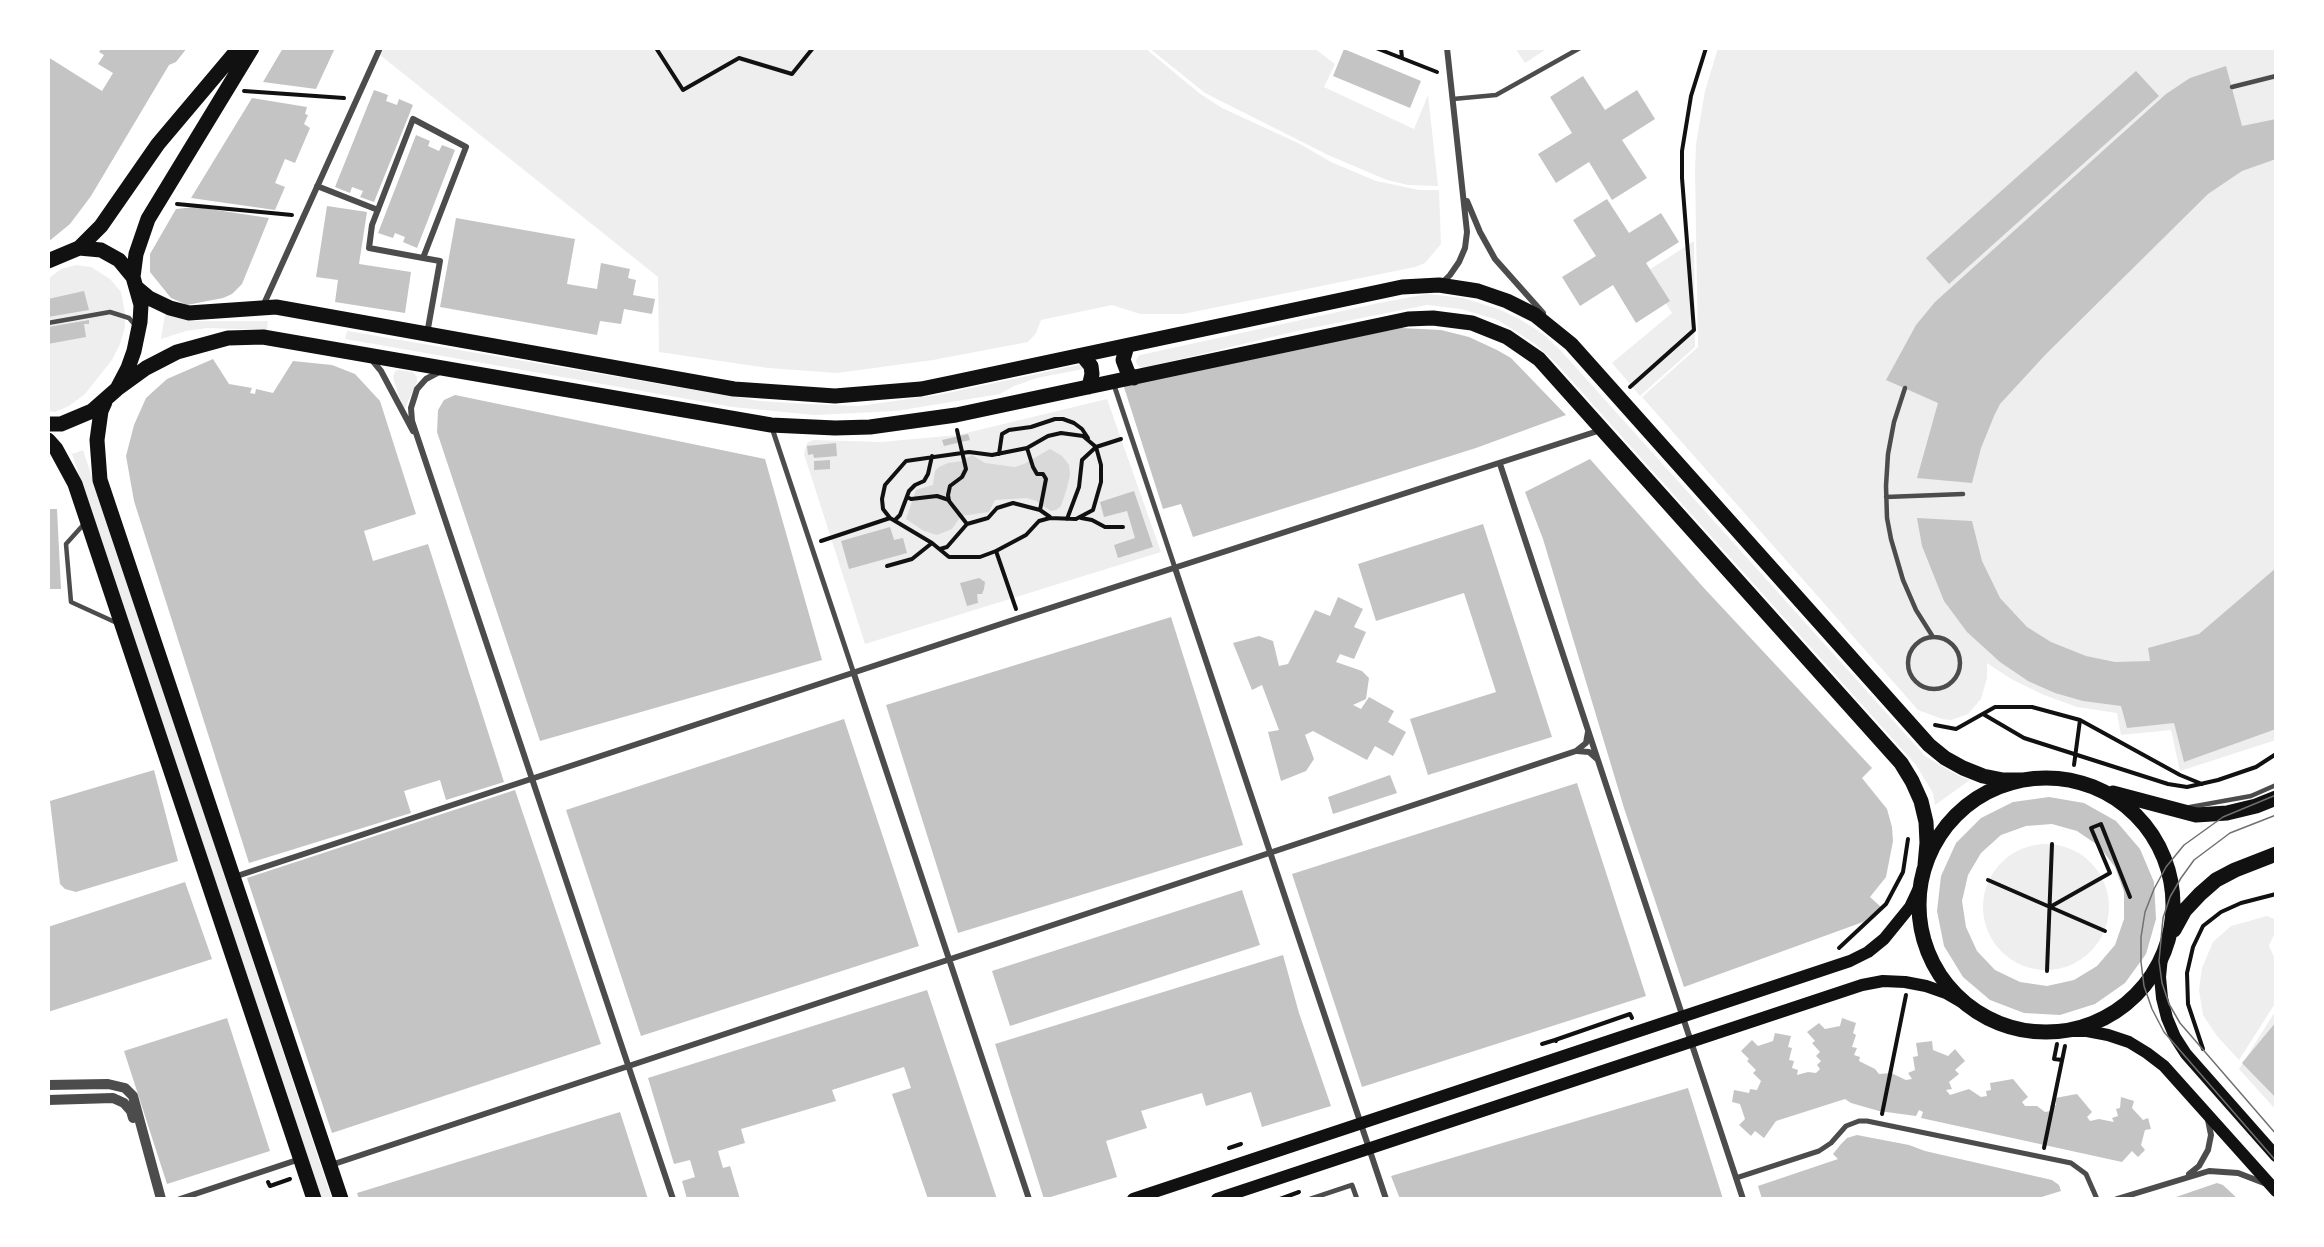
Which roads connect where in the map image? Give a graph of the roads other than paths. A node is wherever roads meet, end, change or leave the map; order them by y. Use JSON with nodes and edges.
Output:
{"nodes":[{"id":1,"x":239,"y":48,"type":"edge"},
{"id":2,"x":252,"y":48,"type":"edge"},
{"id":3,"x":380,"y":48,"type":"edge"},
{"id":4,"x":1447,"y":48,"type":"edge"},
{"id":5,"x":1580,"y":48,"type":"edge"},
{"id":6,"x":2276,"y":76,"type":"edge"},
{"id":7,"x":2232,"y":87,"type":"dead end"},
{"id":8,"x":1453,"y":99,"type":"junction"},
{"id":9,"x":175,"y":123,"type":"junction"},
{"id":10,"x":199,"y":136,"type":"junction"},
{"id":11,"x":1461,"y":174,"type":"junction"},
{"id":12,"x":317,"y":186,"type":"junction"},
{"id":13,"x":378,"y":210,"type":"junction"},
{"id":14,"x":79,"y":248,"type":"junction"},
{"id":15,"x":423,"y":258,"type":"junction"},
{"id":16,"x":48,"y":261,"type":"edge"},
{"id":17,"x":135,"y":282,"type":"junction"},
{"id":18,"x":1438,"y":285,"type":"junction"},
{"id":19,"x":261,"y":309,"type":"junction"},
{"id":20,"x":48,"y":323,"type":"edge"},
{"id":21,"x":138,"y":333,"type":"junction"},
{"id":22,"x":427,"y":334,"type":"junction"},
{"id":23,"x":1571,"y":344,"type":"junction"},
{"id":24,"x":1127,"y":346,"type":"junction"},
{"id":25,"x":353,"y":351,"type":"junction"},
{"id":26,"x":1082,"y":355,"type":"junction"},
{"id":27,"x":457,"y":370,"type":"junction"},
{"id":28,"x":1134,"y":378,"type":"junction"},
{"id":29,"x":1113,"y":382,"type":"junction"},
{"id":30,"x":1089,"y":387,"type":"junction"},
{"id":31,"x":1905,"y":388,"type":"dead end"},
{"id":32,"x":117,"y":389,"type":"junction"},
{"id":33,"x":105,"y":402,"type":"junction"},
{"id":34,"x":48,"y":424,"type":"edge"},
{"id":35,"x":771,"y":425,"type":"junction"},
{"id":36,"x":1603,"y":430,"type":"junction"},
{"id":37,"x":48,"y":440,"type":"edge"},
{"id":38,"x":422,"y":451,"type":"junction"},
{"id":39,"x":1500,"y":464,"type":"junction"},
{"id":40,"x":1963,"y":494,"type":"dead end"},
{"id":41,"x":1886,"y":497,"type":"junction"},
{"id":42,"x":87,"y":520,"type":"junction"},
{"id":43,"x":1175,"y":568,"type":"junction"},
{"id":44,"x":122,"y":625,"type":"junction"},
{"id":45,"x":1933,"y":637,"type":"junction"},
{"id":46,"x":854,"y":674,"type":"junction"},
{"id":47,"x":1588,"y":732,"type":"junction"},
{"id":48,"x":1576,"y":751,"type":"junction"},
{"id":49,"x":1598,"y":760,"type":"junction"},
{"id":50,"x":532,"y":779,"type":"junction"},
{"id":51,"x":2024,"y":780,"type":"junction"},
{"id":52,"x":2276,"y":786,"type":"edge"},
{"id":53,"x":2092,"y":787,"type":"junction"},
{"id":54,"x":2276,"y":798,"type":"edge"},
{"id":55,"x":2163,"y":806,"type":"junction"},
{"id":56,"x":1270,"y":853,"type":"junction"},
{"id":57,"x":2276,"y":854,"type":"edge"},
{"id":58,"x":2276,"y":859,"type":"edge"},
{"id":59,"x":2255,"y":862,"type":"junction"},
{"id":60,"x":1925,"y":865,"type":"junction"},
{"id":61,"x":233,"y":877,"type":"junction"},
{"id":62,"x":1919,"y":888,"type":"junction"},
{"id":63,"x":2164,"y":952,"type":"junction"},
{"id":64,"x":950,"y":960,"type":"junction"},
{"id":65,"x":1965,"y":1004,"type":"junction"},
{"id":66,"x":1683,"y":1016,"type":"junction"},
{"id":67,"x":2064,"y":1033,"type":"junction"},
{"id":68,"x":1691,"y":1042,"type":"junction"},
{"id":69,"x":629,"y":1066,"type":"junction"},
{"id":70,"x":48,"y":1085,"type":"edge"},
{"id":71,"x":48,"y":1100,"type":"edge"},
{"id":72,"x":2200,"y":1107,"type":"junction"},
{"id":73,"x":1360,"y":1123,"type":"junction"},
{"id":74,"x":1369,"y":1149,"type":"junction"},
{"id":75,"x":2276,"y":1156,"type":"edge"},
{"id":76,"x":301,"y":1159,"type":"junction"},
{"id":77,"x":330,"y":1165,"type":"junction"},
{"id":78,"x":1736,"y":1178,"type":"junction"},
{"id":79,"x":2181,"y":1178,"type":"junction"},
{"id":80,"x":2276,"y":1192,"type":"edge"},
{"id":81,"x":154,"y":1199,"type":"edge"},
{"id":82,"x":161,"y":1199,"type":"edge"},
{"id":83,"x":180,"y":1199,"type":"edge"},
{"id":84,"x":314,"y":1199,"type":"edge"},
{"id":85,"x":341,"y":1199,"type":"edge"},
{"id":86,"x":673,"y":1199,"type":"edge"},
{"id":87,"x":1029,"y":1199,"type":"edge"},
{"id":88,"x":1132,"y":1199,"type":"edge"},
{"id":89,"x":1217,"y":1199,"type":"edge"},
{"id":90,"x":1310,"y":1199,"type":"edge"},
{"id":91,"x":1357,"y":1199,"type":"edge"},
{"id":92,"x":1386,"y":1199,"type":"edge"},
{"id":93,"x":1743,"y":1199,"type":"edge"},
{"id":94,"x":2097,"y":1199,"type":"edge"},
{"id":95,"x":2117,"y":1199,"type":"edge"}],
"edges":[{"from":1,"to":9,"type":"main road"},
{"from":2,"to":10,"type":"main road"},
{"from":3,"to":12,"type":"street"},
{"from":4,"to":8,"type":"street"},
{"from":5,"to":8,"type":"lane"},
{"from":6,"to":7,"type":"lane"},
{"from":8,"to":11,"type":"street"},
{"from":9,"to":10,"type":"main road"},
{"from":9,"to":14,"type":"main road"},
{"from":10,"to":17,"type":"main road"},
{"from":11,"to":18,"type":"street"},
{"from":11,"to":23,"type":"street"},
{"from":12,"to":13,"type":"street"},
{"from":12,"to":19,"type":"street"},
{"from":13,"to":15,"type":"street"},
{"from":13,"to":15,"type":"street"},
{"from":14,"to":16,"type":"main road"},
{"from":14,"to":17,"type":"main road"},
{"from":15,"to":22,"type":"street"},
{"from":17,"to":19,"type":"main road"},
{"from":17,"to":21,"type":"main road"},
{"from":18,"to":23,"type":"main road"},
{"from":18,"to":24,"type":"main road"},
{"from":19,"to":22,"type":"main road"},
{"from":20,"to":21,"type":"lane"},
{"from":21,"to":32,"type":"main road"},
{"from":22,"to":26,"type":"main road"},
{"from":23,"to":51,"type":"main road"},
{"from":24,"to":26,"type":"main road"},
{"from":24,"to":28,"type":"main road"},
{"from":25,"to":27,"type":"main road"},
{"from":25,"to":32,"type":"main road"},
{"from":25,"to":38,"type":"street"},
{"from":26,"to":30,"type":"main road"},
{"from":27,"to":35,"type":"main road"},
{"from":27,"to":38,"type":"street"},
{"from":28,"to":29,"type":"main road"},
{"from":28,"to":36,"type":"main road"},
{"from":29,"to":30,"type":"main road"},
{"from":29,"to":43,"type":"street"},
{"from":30,"to":35,"type":"main road"},
{"from":31,"to":41,"type":"lane"},
{"from":32,"to":33,"type":"main road"},
{"from":33,"to":34,"type":"main road"},
{"from":33,"to":61,"type":"main road"},
{"from":35,"to":46,"type":"street"},
{"from":36,"to":39,"type":"street"},
{"from":36,"to":60,"type":"main road"},
{"from":37,"to":42,"type":"main road"},
{"from":38,"to":50,"type":"street"},
{"from":39,"to":43,"type":"street"},
{"from":39,"to":47,"type":"street"},
{"from":40,"to":41,"type":"lane"},
{"from":41,"to":45,"type":"lane"},
{"from":42,"to":44,"type":"main road"},
{"from":42,"to":44,"type":"lane"},
{"from":43,"to":46,"type":"street"},
{"from":43,"to":56,"type":"street"},
{"from":44,"to":76,"type":"main road"},
{"from":45,"to":45,"type":"lane"},
{"from":46,"to":50,"type":"street"},
{"from":46,"to":64,"type":"street"},
{"from":47,"to":48,"type":"street"},
{"from":47,"to":49,"type":"street"},
{"from":48,"to":49,"type":"street"},
{"from":48,"to":56,"type":"street"},
{"from":49,"to":66,"type":"street"},
{"from":50,"to":61,"type":"street"},
{"from":50,"to":69,"type":"street"},
{"from":51,"to":53,"type":"main road"},
{"from":51,"to":60,"type":"main road"},
{"from":52,"to":55,"type":"lane"},
{"from":53,"to":55,"type":"main road"},
{"from":53,"to":63,"type":"main road"},
{"from":54,"to":55,"type":"main road"},
{"from":56,"to":64,"type":"street"},
{"from":56,"to":73,"type":"street"},
{"from":57,"to":59,"type":"main road"},
{"from":58,"to":59,"type":"main road"},
{"from":59,"to":63,"type":"main road"},
{"from":60,"to":62,"type":"main road"},
{"from":61,"to":77,"type":"main road"},
{"from":62,"to":65,"type":"main road"},
{"from":62,"to":66,"type":"main road"},
{"from":63,"to":67,"type":"main road"},
{"from":63,"to":75,"type":"main road"},
{"from":64,"to":69,"type":"street"},
{"from":64,"to":87,"type":"street"},
{"from":65,"to":67,"type":"main road"},
{"from":65,"to":68,"type":"main road"},
{"from":66,"to":68,"type":"street"},
{"from":66,"to":73,"type":"main road"},
{"from":67,"to":72,"type":"main road"},
{"from":68,"to":74,"type":"main road"},
{"from":68,"to":78,"type":"street"},
{"from":69,"to":77,"type":"street"},
{"from":69,"to":86,"type":"street"},
{"from":70,"to":82,"type":"street"},
{"from":71,"to":81,"type":"street"},
{"from":72,"to":79,"type":"street"},
{"from":72,"to":80,"type":"main road"},
{"from":73,"to":74,"type":"street"},
{"from":73,"to":88,"type":"main road"},
{"from":74,"to":89,"type":"main road"},
{"from":74,"to":92,"type":"street"},
{"from":76,"to":83,"type":"street"},
{"from":76,"to":84,"type":"main road"},
{"from":77,"to":85,"type":"main road"},
{"from":78,"to":93,"type":"street"},
{"from":78,"to":94,"type":"street"},
{"from":79,"to":80,"type":"street"},
{"from":79,"to":95,"type":"street"},
{"from":90,"to":91,"type":"street"}]}
